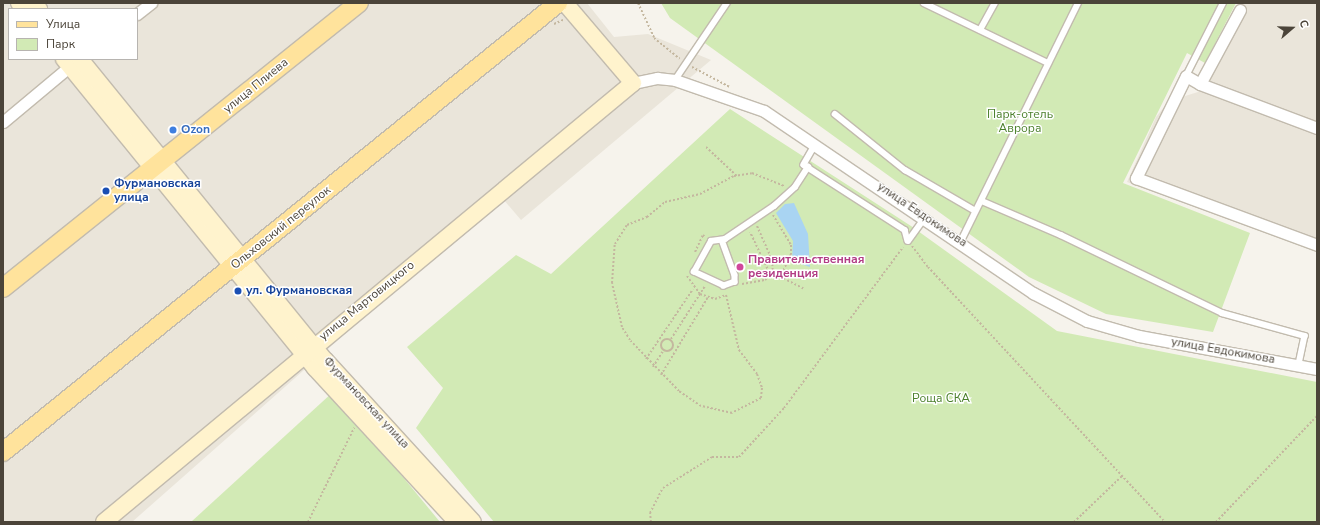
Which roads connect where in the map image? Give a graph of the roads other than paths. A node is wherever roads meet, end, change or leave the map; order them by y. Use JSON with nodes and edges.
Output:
{"nodes":[{"id":1,"x":150,"y":3,"type":"edge"},
{"id":2,"x":359,"y":3,"type":"edge"},
{"id":3,"x":558,"y":3,"type":"edge"},
{"id":4,"x":565,"y":3,"type":"edge"},
{"id":5,"x":727,"y":3,"type":"edge"},
{"id":6,"x":924,"y":3,"type":"edge"},
{"id":7,"x":995,"y":3,"type":"edge"},
{"id":8,"x":1078,"y":3,"type":"edge"},
{"id":9,"x":1222,"y":3,"type":"edge"},
{"id":10,"x":1240,"y":10,"type":"dead end"},
{"id":11,"x":138,"y":13,"type":"edge"},
{"id":12,"x":980,"y":30,"type":"junction"},
{"id":13,"x":75,"y":61,"type":"edge"},
{"id":14,"x":1046,"y":62,"type":"junction"},
{"id":15,"x":1186,"y":76,"type":"junction"},
{"id":16,"x":675,"y":80,"type":"junction"},
{"id":17,"x":633,"y":83,"type":"junction"},
{"id":18,"x":1200,"y":84,"type":"junction"},
{"id":19,"x":835,"y":114,"type":"dead end"},
{"id":20,"x":3,"y":122,"type":"edge"},
{"id":21,"x":1317,"y":128,"type":"edge"},
{"id":22,"x":816,"y":144,"type":"junction"},
{"id":23,"x":157,"y":166,"type":"junction"},
{"id":24,"x":808,"y":167,"type":"junction"},
{"id":25,"x":982,"y":201,"type":"junction"},
{"id":26,"x":974,"y":210,"type":"junction"},
{"id":27,"x":925,"y":217,"type":"junction"},
{"id":28,"x":722,"y":240,"type":"junction"},
{"id":29,"x":961,"y":241,"type":"junction"},
{"id":30,"x":1317,"y":245,"type":"edge"},
{"id":31,"x":237,"y":264,"type":"junction"},
{"id":32,"x":3,"y":288,"type":"edge"},
{"id":33,"x":308,"y":349,"type":"junction"},
{"id":34,"x":1299,"y":365,"type":"junction"},
{"id":35,"x":1317,"y":368,"type":"edge"},
{"id":36,"x":3,"y":452,"type":"edge"},
{"id":37,"x":104,"y":522,"type":"edge"},
{"id":38,"x":457,"y":522,"type":"edge"},
{"id":39,"x":474,"y":522,"type":"edge"}],
"edges":[{"from":1,"to":11,"type":"street"},
{"from":2,"to":23,"type":"main road","name":"улица Плиева"},
{"from":3,"to":31,"type":"main road","name":"Ольховский переулок"},
{"from":4,"to":17,"type":"street"},
{"from":5,"to":16,"type":"lane"},
{"from":6,"to":12,"type":"lane"},
{"from":7,"to":12,"type":"lane"},
{"from":8,"to":14,"type":"lane"},
{"from":9,"to":15,"type":"lane"},
{"from":10,"to":18,"type":"street"},
{"from":12,"to":14,"type":"lane"},
{"from":13,"to":20,"type":"street"},
{"from":13,"to":23,"type":"street","name":"Фурмановская улица"},
{"from":14,"to":25,"type":"lane"},
{"from":15,"to":18,"type":"street"},
{"from":15,"to":30,"type":"street"},
{"from":16,"to":17,"type":"street","name":"улица Евдокимова"},
{"from":16,"to":22,"type":"street","name":"улица Евдокимова"},
{"from":17,"to":33,"type":"street","name":"улица Мартовицкого"},
{"from":18,"to":21,"type":"street"},
{"from":19,"to":26,"type":"lane"},
{"from":22,"to":24,"type":"lane"},
{"from":22,"to":27,"type":"street","name":"улица Евдокимова"},
{"from":23,"to":31,"type":"street","name":"Фурмановская улица"},
{"from":23,"to":32,"type":"main road","name":"улица Плиева"},
{"from":24,"to":27,"type":"lane"},
{"from":24,"to":28,"type":"lane"},
{"from":25,"to":26,"type":"lane"},
{"from":25,"to":34,"type":"lane"},
{"from":26,"to":29,"type":"lane"},
{"from":27,"to":29,"type":"street","name":"улица Евдокимова"},
{"from":28,"to":28,"type":"lane"},
{"from":29,"to":34,"type":"street","name":"улица Евдокимова"},
{"from":31,"to":33,"type":"street","name":"Фурмановская улица"},
{"from":31,"to":36,"type":"main road","name":"Ольховский переулок"},
{"from":33,"to":37,"type":"street","name":"улица Мартовицкого"},
{"from":33,"to":38,"type":"street","name":"Фурмановская улица"},
{"from":33,"to":39,"type":"street","name":"Фурмановская улица"},
{"from":34,"to":35,"type":"street","name":"улица Евдокимова"}]}
